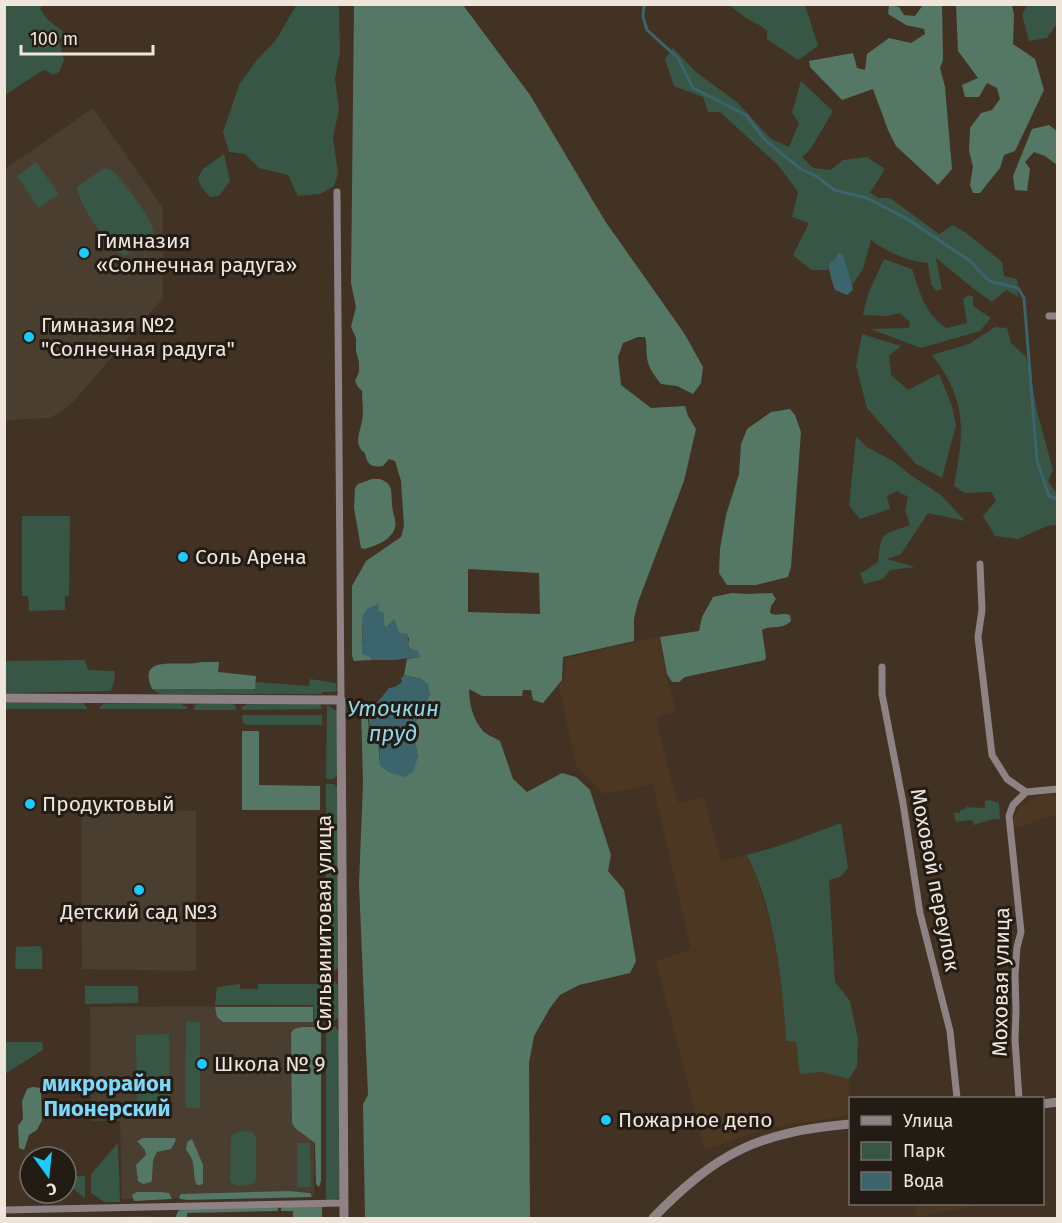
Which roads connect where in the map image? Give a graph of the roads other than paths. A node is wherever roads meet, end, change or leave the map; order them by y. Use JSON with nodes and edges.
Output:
{"nodes":[{"id":1,"x":338,"y":192,"type":"dead end"},
{"id":2,"x":1049,"y":316,"type":"dead end"},
{"id":3,"x":1058,"y":316,"type":"edge"},
{"id":4,"x":980,"y":564,"type":"dead end"},
{"id":5,"x":882,"y":667,"type":"dead end"},
{"id":6,"x":4,"y":698,"type":"edge"},
{"id":7,"x":341,"y":700,"type":"junction"},
{"id":8,"x":1058,"y":789,"type":"edge"},
{"id":9,"x":1026,"y":792,"type":"junction"},
{"id":10,"x":957,"y":1097,"type":"edge"},
{"id":11,"x":1019,"y":1097,"type":"edge"},
{"id":12,"x":849,"y":1124,"type":"edge"},
{"id":13,"x":344,"y":1203,"type":"junction"},
{"id":14,"x":4,"y":1210,"type":"edge"},
{"id":15,"x":344,"y":1218,"type":"edge"},
{"id":16,"x":653,"y":1218,"type":"edge"}],
"edges":[{"from":1,"to":7,"type":"street"},
{"from":2,"to":3,"type":"street"},
{"from":4,"to":9,"type":"street"},
{"from":5,"to":10,"type":"street","name":"Моховой переулок"},
{"from":6,"to":7,"type":"street"},
{"from":7,"to":13,"type":"street","name":"Сильвинитовая улица"},
{"from":8,"to":9,"type":"street"},
{"from":9,"to":11,"type":"street","name":"Моховая улица"},
{"from":12,"to":16,"type":"street"},
{"from":13,"to":14,"type":"street"},
{"from":13,"to":15,"type":"street","name":"Сильвинитовая улица"}]}
